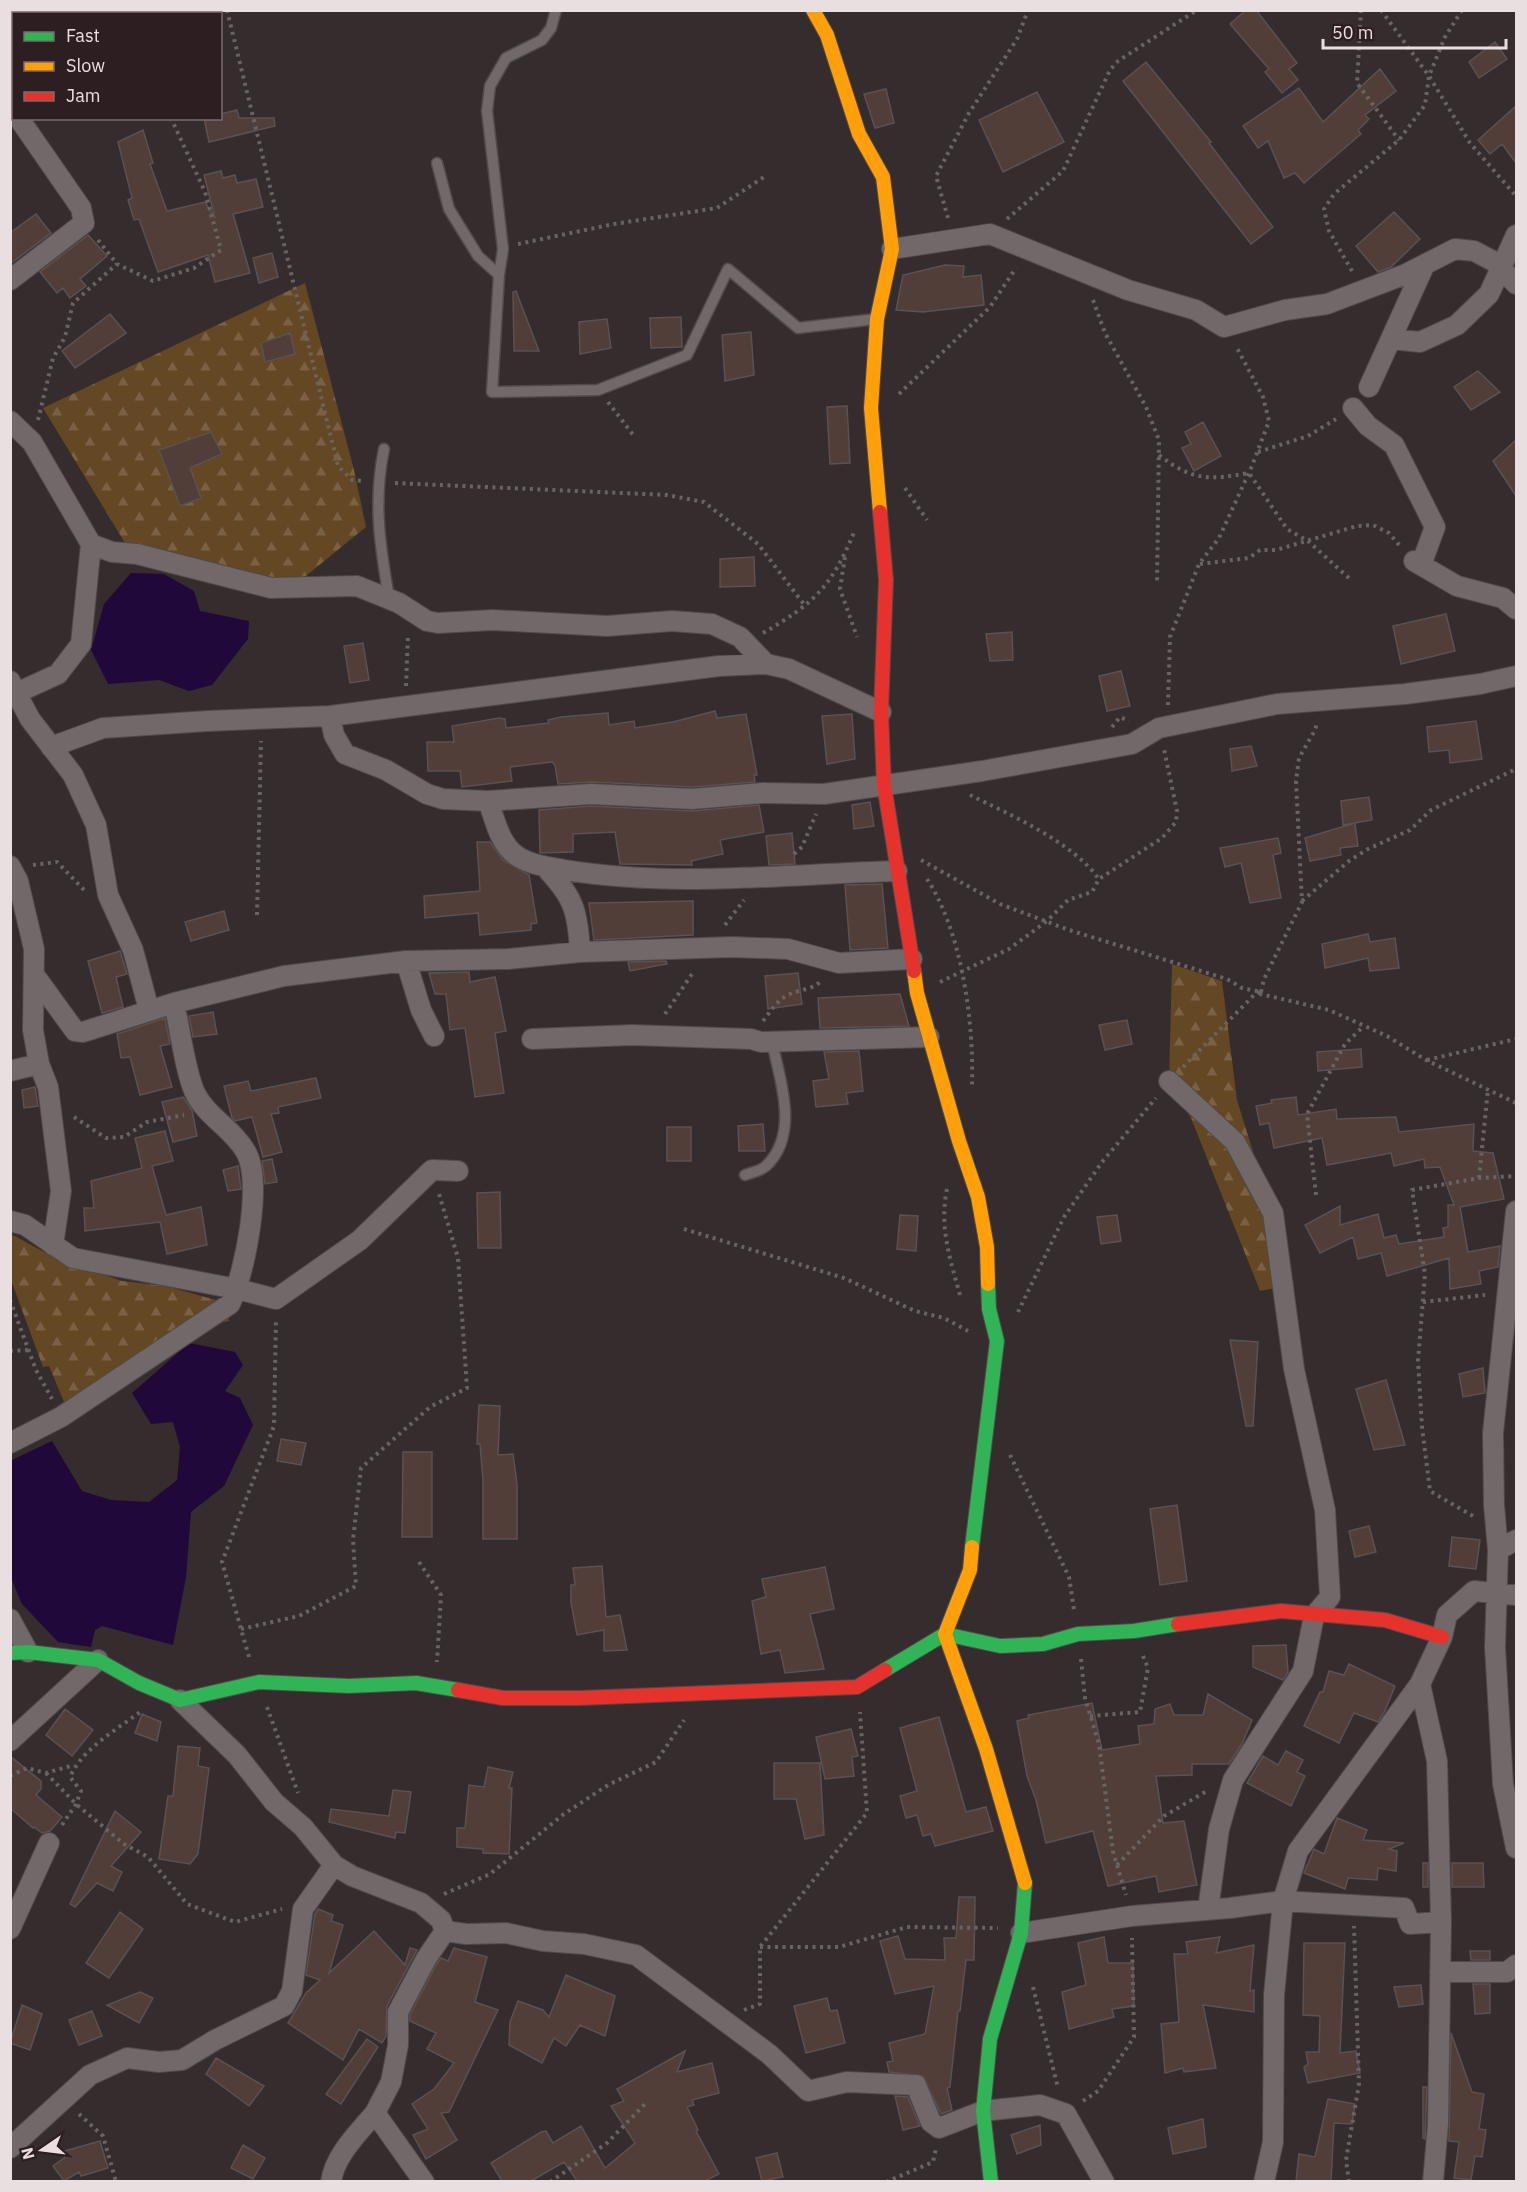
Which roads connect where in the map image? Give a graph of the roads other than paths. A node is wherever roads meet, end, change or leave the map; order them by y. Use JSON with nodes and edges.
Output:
{"nodes":[{"id":1,"x":556,"y":10,"type":"edge"},
{"id":2,"x":813,"y":10,"type":"edge"},
{"id":3,"x":17,"y":123,"type":"edge"},
{"id":4,"x":437,"y":163,"type":"dead end"},
{"id":5,"x":1516,"y":235,"type":"edge"},
{"id":6,"x":892,"y":249,"type":"junction"},
{"id":7,"x":1425,"y":264,"type":"junction"},
{"id":8,"x":1503,"y":270,"type":"junction"},
{"id":9,"x":499,"y":275,"type":"junction"},
{"id":10,"x":10,"y":280,"type":"edge"},
{"id":11,"x":1516,"y":284,"type":"edge"},
{"id":12,"x":877,"y":320,"type":"junction"},
{"id":13,"x":1391,"y":339,"type":"junction"},
{"id":14,"x":1369,"y":387,"type":"dead end"},
{"id":15,"x":1353,"y":408,"type":"road end"},
{"id":16,"x":10,"y":421,"type":"edge"},
{"id":17,"x":384,"y":449,"type":"dead end"},
{"id":18,"x":91,"y":544,"type":"junction"},
{"id":19,"x":389,"y":598,"type":"junction"},
{"id":20,"x":1516,"y":609,"type":"edge"},
{"id":21,"x":766,"y":664,"type":"junction"},
{"id":22,"x":1516,"y":676,"type":"edge"},
{"id":23,"x":13,"y":690,"type":"edge"},
{"id":24,"x":881,"y":712,"type":"junction"},
{"id":25,"x":330,"y":716,"type":"junction"},
{"id":26,"x":51,"y":747,"type":"junction"},
{"id":27,"x":884,"y":785,"type":"junction"},
{"id":28,"x":488,"y":801,"type":"junction"},
{"id":29,"x":544,"y":866,"type":"junction"},
{"id":30,"x":11,"y":867,"type":"edge"},
{"id":31,"x":897,"y":871,"type":"junction"},
{"id":32,"x":580,"y":952,"type":"junction"},
{"id":33,"x":912,"y":959,"type":"junction"},
{"id":34,"x":406,"y":961,"type":"junction"},
{"id":35,"x":35,"y":975,"type":"junction"},
{"id":36,"x":174,"y":1003,"type":"junction"},
{"id":37,"x":149,"y":1010,"type":"junction"},
{"id":38,"x":434,"y":1036,"type":"dead end"},
{"id":39,"x":929,"y":1037,"type":"junction"},
{"id":40,"x":532,"y":1039,"type":"dead end"},
{"id":41,"x":772,"y":1042,"type":"junction"},
{"id":42,"x":39,"y":1064,"type":"junction"},
{"id":43,"x":10,"y":1071,"type":"edge"},
{"id":44,"x":1169,"y":1081,"type":"road end"},
{"id":45,"x":458,"y":1171,"type":"dead end"},
{"id":46,"x":745,"y":1175,"type":"dead end"},
{"id":47,"x":1516,"y":1211,"type":"edge"},
{"id":48,"x":10,"y":1221,"type":"edge"},
{"id":49,"x":53,"y":1245,"type":"junction"},
{"id":50,"x":237,"y":1289,"type":"junction"},
{"id":51,"x":10,"y":1443,"type":"edge"},
{"id":52,"x":1516,"y":1540,"type":"edge"},
{"id":53,"x":1498,"y":1550,"type":"junction"},
{"id":54,"x":1507,"y":1594,"type":"edge"},
{"id":55,"x":1314,"y":1616,"type":"junction"},
{"id":56,"x":10,"y":1619,"type":"edge"},
{"id":57,"x":945,"y":1634,"type":"junction"},
{"id":58,"x":1442,"y":1637,"type":"junction"},
{"id":59,"x":19,"y":1652,"type":"edge"},
{"id":60,"x":98,"y":1660,"type":"junction"},
{"id":61,"x":1420,"y":1684,"type":"junction"},
{"id":62,"x":180,"y":1700,"type":"junction"},
{"id":63,"x":10,"y":1741,"type":"edge"},
{"id":64,"x":49,"y":1843,"type":"road end"},
{"id":65,"x":1516,"y":1848,"type":"edge"},
{"id":66,"x":334,"y":1865,"type":"junction"},
{"id":67,"x":1282,"y":1901,"type":"junction"},
{"id":68,"x":1208,"y":1910,"type":"junction"},
{"id":69,"x":1441,"y":1922,"type":"junction"},
{"id":70,"x":12,"y":1923,"type":"edge"},
{"id":71,"x":445,"y":1931,"type":"junction"},
{"id":72,"x":1021,"y":1933,"type":"junction"},
{"id":73,"x":1516,"y":1965,"type":"edge"},
{"id":74,"x":1440,"y":1972,"type":"junction"},
{"id":75,"x":983,"y":2111,"type":"junction"},
{"id":76,"x":375,"y":2113,"type":"junction"},
{"id":77,"x":10,"y":2148,"type":"edge"},
{"id":78,"x":331,"y":2181,"type":"edge"},
{"id":79,"x":424,"y":2181,"type":"edge"},
{"id":80,"x":991,"y":2181,"type":"edge"},
{"id":81,"x":1104,"y":2181,"type":"edge"},
{"id":82,"x":1264,"y":2181,"type":"edge"},
{"id":83,"x":1433,"y":2181,"type":"edge"}],
"edges":[{"from":1,"to":9,"type":"lane"},
{"from":2,"to":6,"type":"street"},
{"from":3,"to":10,"type":"street"},
{"from":4,"to":9,"type":"lane"},
{"from":5,"to":8,"type":"street"},
{"from":6,"to":7,"type":"street"},
{"from":6,"to":12,"type":"street"},
{"from":7,"to":8,"type":"street"},
{"from":7,"to":13,"type":"street"},
{"from":8,"to":11,"type":"street"},
{"from":8,"to":13,"type":"street"},
{"from":9,"to":12,"type":"lane"},
{"from":12,"to":24,"type":"street"},
{"from":13,"to":14,"type":"street"},
{"from":15,"to":20,"type":"street"},
{"from":16,"to":18,"type":"street"},
{"from":17,"to":19,"type":"lane"},
{"from":18,"to":19,"type":"street"},
{"from":18,"to":23,"type":"street"},
{"from":19,"to":21,"type":"street"},
{"from":21,"to":24,"type":"street"},
{"from":21,"to":25,"type":"street"},
{"from":22,"to":27,"type":"street"},
{"from":23,"to":26,"type":"street"},
{"from":24,"to":27,"type":"street"},
{"from":25,"to":26,"type":"street"},
{"from":25,"to":28,"type":"street"},
{"from":26,"to":37,"type":"street"},
{"from":27,"to":28,"type":"street"},
{"from":27,"to":31,"type":"street"},
{"from":28,"to":29,"type":"street"},
{"from":29,"to":31,"type":"street"},
{"from":29,"to":32,"type":"street"},
{"from":30,"to":35,"type":"street"},
{"from":31,"to":33,"type":"street"},
{"from":32,"to":33,"type":"street"},
{"from":32,"to":34,"type":"street"},
{"from":33,"to":39,"type":"street"},
{"from":34,"to":36,"type":"street"},
{"from":34,"to":38,"type":"street"},
{"from":35,"to":37,"type":"street"},
{"from":35,"to":42,"type":"street"},
{"from":36,"to":37,"type":"street"},
{"from":36,"to":50,"type":"street"},
{"from":39,"to":41,"type":"street"},
{"from":39,"to":57,"type":"street"},
{"from":40,"to":41,"type":"street"},
{"from":41,"to":46,"type":"lane"},
{"from":42,"to":43,"type":"street"},
{"from":42,"to":49,"type":"street"},
{"from":44,"to":55,"type":"street"},
{"from":45,"to":50,"type":"street"},
{"from":47,"to":53,"type":"street"},
{"from":48,"to":49,"type":"street"},
{"from":49,"to":50,"type":"street"},
{"from":50,"to":51,"type":"street"},
{"from":52,"to":53,"type":"street"},
{"from":53,"to":54,"type":"street"},
{"from":54,"to":58,"type":"street"},
{"from":54,"to":65,"type":"street"},
{"from":55,"to":57,"type":"street"},
{"from":55,"to":58,"type":"street"},
{"from":55,"to":68,"type":"street"},
{"from":56,"to":59,"type":"street"},
{"from":57,"to":62,"type":"street"},
{"from":57,"to":72,"type":"street"},
{"from":58,"to":61,"type":"street"},
{"from":59,"to":60,"type":"street"},
{"from":60,"to":62,"type":"street"},
{"from":60,"to":63,"type":"street"},
{"from":61,"to":67,"type":"street"},
{"from":61,"to":69,"type":"street"},
{"from":62,"to":66,"type":"street"},
{"from":64,"to":70,"type":"street"},
{"from":66,"to":71,"type":"street"},
{"from":66,"to":77,"type":"street"},
{"from":67,"to":68,"type":"street"},
{"from":67,"to":69,"type":"street"},
{"from":67,"to":82,"type":"street"},
{"from":68,"to":72,"type":"street"},
{"from":69,"to":74,"type":"street"},
{"from":71,"to":75,"type":"street"},
{"from":71,"to":76,"type":"street"},
{"from":72,"to":75,"type":"street"},
{"from":73,"to":74,"type":"street"},
{"from":74,"to":83,"type":"street"},
{"from":75,"to":80,"type":"street"},
{"from":75,"to":81,"type":"street"},
{"from":76,"to":78,"type":"street"},
{"from":76,"to":79,"type":"street"}]}
